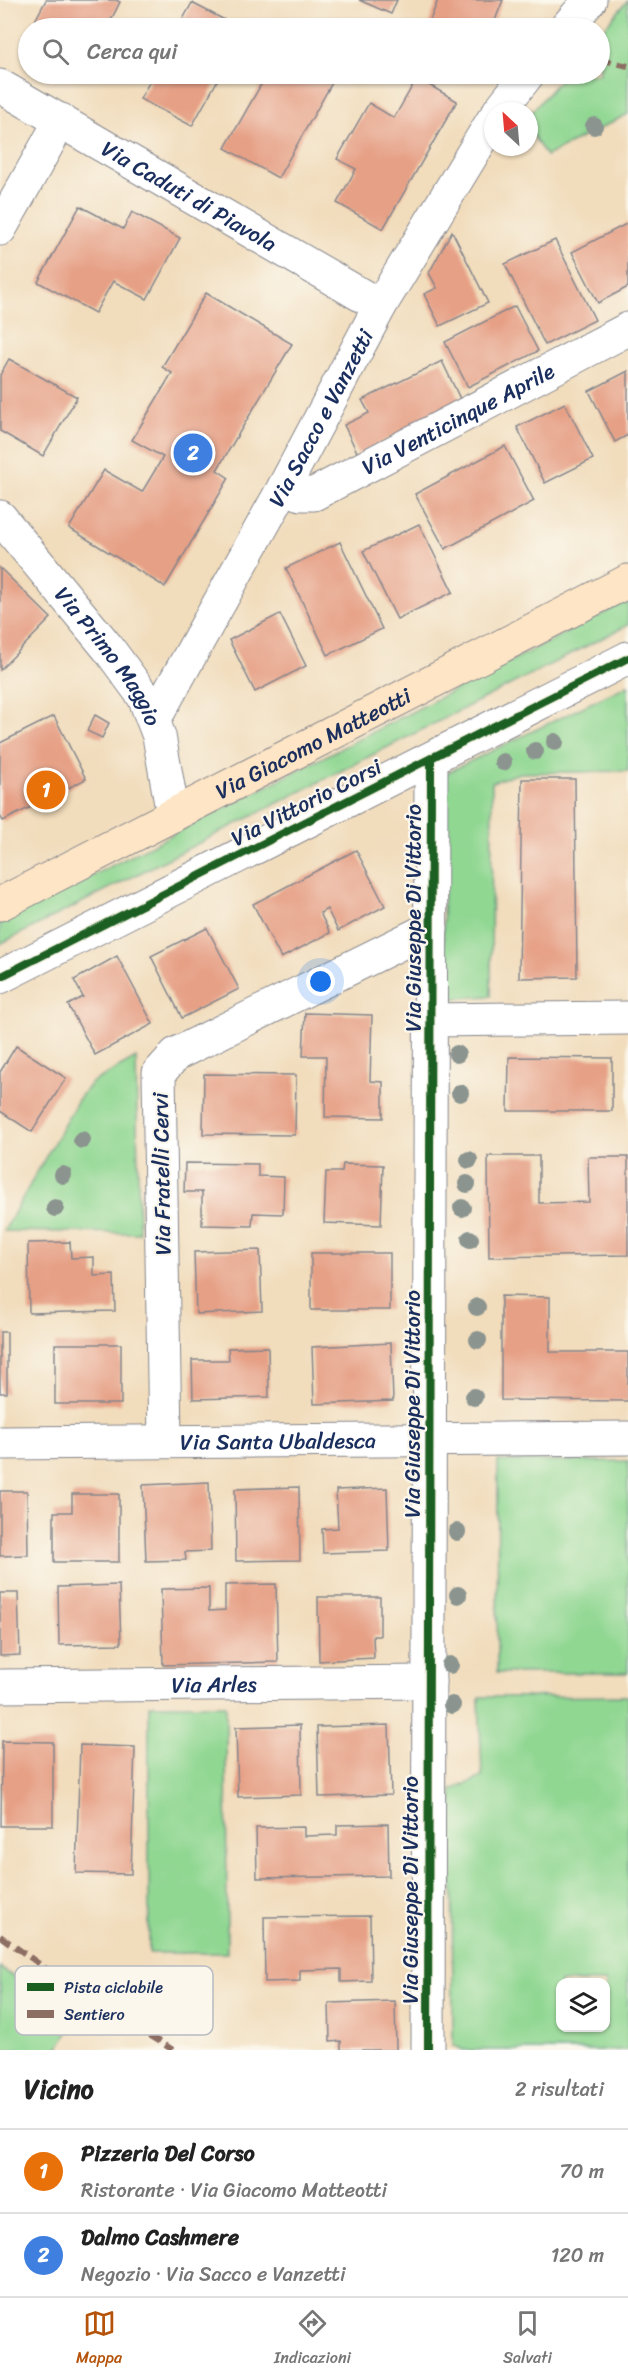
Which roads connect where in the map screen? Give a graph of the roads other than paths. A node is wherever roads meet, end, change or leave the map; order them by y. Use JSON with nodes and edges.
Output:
{"nodes":[{"id":1,"x":590,"y":0,"type":"edge"},
{"id":2,"x":575,"y":18,"type":"edge"},
{"id":3,"x":520,"y":84,"type":"edge"},
{"id":4,"x":0,"y":86,"type":"edge"},
{"id":5,"x":506,"y":102,"type":"edge"},
{"id":6,"x":62,"y":120,"type":"junction"},
{"id":7,"x":484,"y":135,"type":"edge"},
{"id":8,"x":0,"y":229,"type":"edge"},
{"id":9,"x":380,"y":306,"type":"junction"},
{"id":10,"x":628,"y":329,"type":"edge"},
{"id":11,"x":284,"y":487,"type":"junction"},
{"id":12,"x":0,"y":517,"type":"edge"},
{"id":13,"x":628,"y":581,"type":"edge"},
{"id":14,"x":628,"y":658,"type":"edge"},
{"id":15,"x":154,"y":720,"type":"junction"},
{"id":16,"x":431,"y":759,"type":"junction"},
{"id":17,"x":173,"y":815,"type":"junction"},
{"id":18,"x":0,"y":904,"type":"edge"},
{"id":19,"x":431,"y":928,"type":"junction"},
{"id":20,"x":0,"y":977,"type":"edge"},
{"id":21,"x":628,"y":1018,"type":"edge"},
{"id":22,"x":430,"y":1020,"type":"junction"},
{"id":23,"x":628,"y":1438,"type":"edge"},
{"id":24,"x":430,"y":1439,"type":"junction"},
{"id":25,"x":165,"y":1440,"type":"junction"},
{"id":26,"x":0,"y":1443,"type":"edge"},
{"id":27,"x":429,"y":1682,"type":"junction"},
{"id":28,"x":0,"y":1686,"type":"edge"},
{"id":29,"x":428,"y":2050,"type":"edge"}],
"edges":[{"from":1,"to":2,"type":"street"},
{"from":3,"to":5,"type":"street"},
{"from":4,"to":6,"type":"street","name":"Via Caduti di Piavola"},
{"from":6,"to":8,"type":"street"},
{"from":6,"to":9,"type":"street","name":"Via Caduti di Piavola"},
{"from":7,"to":9,"type":"street","name":"Via Sacco e Vanzetti"},
{"from":9,"to":11,"type":"street","name":"Via Sacco e Vanzetti"},
{"from":10,"to":11,"type":"street","name":"Via Venticinque Aprile"},
{"from":11,"to":15,"type":"street","name":"Via Sacco e Vanzetti"},
{"from":12,"to":15,"type":"street","name":"Via Primo Maggio"},
{"from":13,"to":17,"type":"main road","name":"Via Giacomo Matteotti"},
{"from":14,"to":16,"type":"street","name":"Via Vittorio Corsi"},
{"from":15,"to":17,"type":"street","name":"Via Primo Maggio"},
{"from":16,"to":19,"type":"street","name":"Via Giuseppe Di Vittorio"},
{"from":16,"to":20,"type":"street","name":"Via Vittorio Corsi"},
{"from":17,"to":18,"type":"main road","name":"Via Giacomo Matteotti"},
{"from":19,"to":22,"type":"street","name":"Via Giuseppe Di Vittorio"},
{"from":19,"to":25,"type":"street","name":"Via Fratelli Cervi"},
{"from":21,"to":22,"type":"street"},
{"from":22,"to":24,"type":"street","name":"Via Giuseppe Di Vittorio"},
{"from":23,"to":24,"type":"street","name":"Via Santa Ubaldesca"},
{"from":24,"to":25,"type":"street","name":"Via Santa Ubaldesca"},
{"from":24,"to":27,"type":"street","name":"Via Giuseppe Di Vittorio"},
{"from":25,"to":26,"type":"street","name":"Via Santa Ubaldesca"},
{"from":27,"to":28,"type":"street","name":"Via Arles"},
{"from":27,"to":29,"type":"street","name":"Via Giuseppe Di Vittorio"}]}
